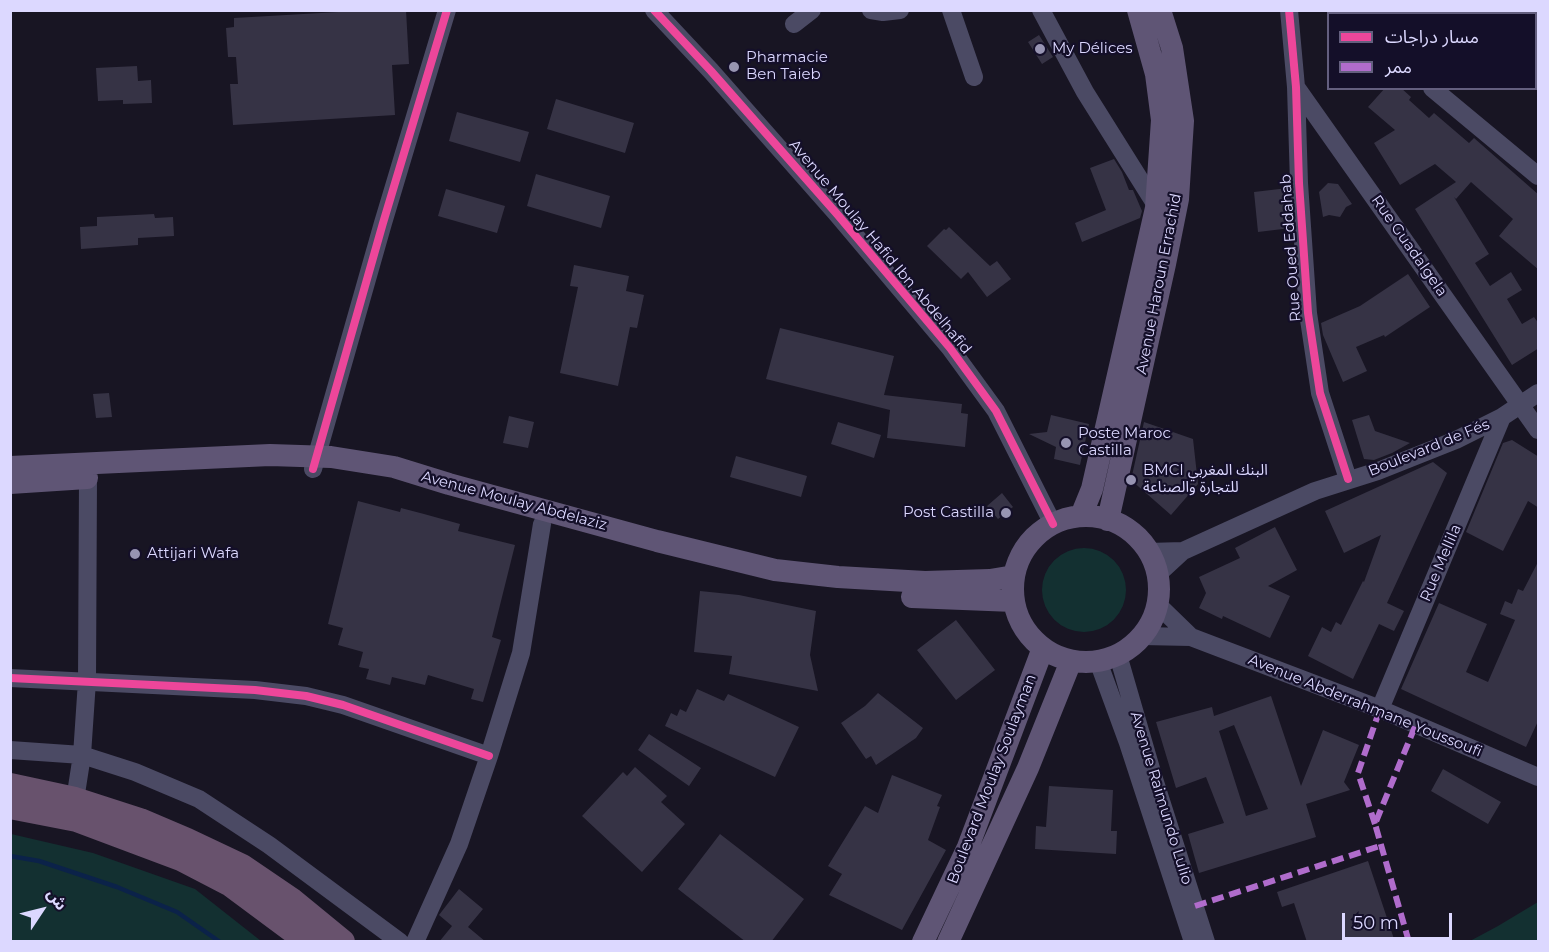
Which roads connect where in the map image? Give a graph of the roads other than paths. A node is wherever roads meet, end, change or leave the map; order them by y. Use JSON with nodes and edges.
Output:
{"nodes":[{"id":1,"x":447,"y":10,"type":"edge"},
{"id":2,"x":654,"y":10,"type":"edge"},
{"id":3,"x":812,"y":10,"type":"edge"},
{"id":4,"x":871,"y":10,"type":"edge"},
{"id":5,"x":900,"y":10,"type":"edge"},
{"id":6,"x":1041,"y":10,"type":"edge"},
{"id":7,"x":1138,"y":10,"type":"edge"},
{"id":8,"x":1160,"y":10,"type":"edge"},
{"id":9,"x":1288,"y":10,"type":"edge"},
{"id":10,"x":952,"y":11,"type":"edge"},
{"id":11,"x":794,"y":24,"type":"dead end"},
{"id":12,"x":974,"y":77,"type":"dead end"},
{"id":13,"x":1296,"y":87,"type":"junction"},
{"id":14,"x":1434,"y":90,"type":"edge"},
{"id":15,"x":1539,"y":176,"type":"edge"},
{"id":16,"x":1156,"y":208,"type":"junction"},
{"id":17,"x":1173,"y":226,"type":"junction"},
{"id":18,"x":1539,"y":393,"type":"edge"},
{"id":19,"x":1520,"y":406,"type":"junction"},
{"id":20,"x":1502,"y":417,"type":"junction"},
{"id":21,"x":1539,"y":430,"type":"edge"},
{"id":22,"x":314,"y":462,"type":"junction"},
{"id":23,"x":10,"y":467,"type":"edge"},
{"id":24,"x":86,"y":471,"type":"junction"},
{"id":25,"x":1348,"y":479,"type":"junction"},
{"id":26,"x":10,"y":483,"type":"edge"},
{"id":27,"x":1081,"y":516,"type":"junction"},
{"id":28,"x":1108,"y":520,"type":"junction"},
{"id":29,"x":542,"y":524,"type":"junction"},
{"id":30,"x":568,"y":524,"type":"junction"},
{"id":31,"x":1053,"y":524,"type":"junction"},
{"id":32,"x":1183,"y":551,"type":"junction"},
{"id":33,"x":1148,"y":552,"type":"junction"},
{"id":34,"x":1157,"y":575,"type":"junction"},
{"id":35,"x":1014,"y":576,"type":"junction"},
{"id":36,"x":1014,"y":601,"type":"junction"},
{"id":37,"x":1157,"y":604,"type":"junction"},
{"id":38,"x":1142,"y":636,"type":"junction"},
{"id":39,"x":1191,"y":637,"type":"junction"},
{"id":40,"x":1043,"y":648,"type":"junction"},
{"id":41,"x":1108,"y":658,"type":"junction"},
{"id":42,"x":1071,"y":661,"type":"junction"},
{"id":43,"x":10,"y":678,"type":"edge"},
{"id":44,"x":87,"y":681,"type":"junction"},
{"id":45,"x":1380,"y":709,"type":"junction"},
{"id":46,"x":10,"y":750,"type":"edge"},
{"id":47,"x":82,"y":755,"type":"junction"},
{"id":48,"x":489,"y":756,"type":"junction"},
{"id":49,"x":1539,"y":777,"type":"edge"},
{"id":50,"x":10,"y":786,"type":"edge"},
{"id":51,"x":75,"y":800,"type":"junction"},
{"id":52,"x":10,"y":806,"type":"edge"},
{"id":53,"x":309,"y":942,"type":"edge"},
{"id":54,"x":342,"y":942,"type":"edge"},
{"id":55,"x":400,"y":942,"type":"edge"},
{"id":56,"x":415,"y":942,"type":"edge"},
{"id":57,"x":923,"y":942,"type":"edge"},
{"id":58,"x":948,"y":942,"type":"edge"},
{"id":59,"x":1193,"y":942,"type":"edge"},
{"id":60,"x":1206,"y":942,"type":"edge"}],
"edges":[{"from":1,"to":22,"type":"street"},
{"from":2,"to":31,"type":"street","name":"Avenue Moulay Hafid Ibn Abdelhafid"},
{"from":3,"to":11,"type":"street"},
{"from":4,"to":5,"type":"street"},
{"from":6,"to":16,"type":"street"},
{"from":7,"to":16,"type":"main road","name":"Avenue Haroun Errachid"},
{"from":8,"to":17,"type":"main road","name":"Avenue Haroun Errachid"},
{"from":9,"to":13,"type":"street","name":"Rue Oued Eddahab"},
{"from":10,"to":12,"type":"street"},
{"from":13,"to":19,"type":"street","name":"Rue Guadalgela"},
{"from":13,"to":25,"type":"street","name":"Rue Oued Eddahab"},
{"from":14,"to":15,"type":"street"},
{"from":16,"to":17,"type":"street"},
{"from":16,"to":27,"type":"main road","name":"Avenue Haroun Errachid"},
{"from":17,"to":28,"type":"main road","name":"Avenue Haroun Errachid"},
{"from":18,"to":19,"type":"street","name":"Boulevard de Fés"},
{"from":19,"to":20,"type":"street","name":"Boulevard de Fés"},
{"from":19,"to":21,"type":"street","name":"Rue Guadalgela"},
{"from":20,"to":25,"type":"street","name":"Boulevard de Fés"},
{"from":20,"to":45,"type":"street","name":"Rue Mellila"},
{"from":22,"to":24,"type":"main road","name":"Avenue Moulay Abdelaziz"},
{"from":22,"to":29,"type":"main road","name":"Avenue Moulay Abdelaziz"},
{"from":22,"to":30,"type":"main road","name":"Avenue Moulay Abdelaziz"},
{"from":23,"to":24,"type":"main road","name":"Avenue Moulay Abdelaziz"},
{"from":24,"to":26,"type":"main road","name":"Avenue Moulay Abdelaziz"},
{"from":24,"to":44,"type":"street"},
{"from":25,"to":32,"type":"street","name":"Boulevard de Fés"},
{"from":27,"to":28,"type":"main road"},
{"from":27,"to":31,"type":"main road"},
{"from":28,"to":33,"type":"main road"},
{"from":29,"to":30,"type":"main road","name":"Avenue Moulay Abdelaziz"},
{"from":29,"to":48,"type":"street"},
{"from":30,"to":35,"type":"main road","name":"Avenue Moulay Abdelaziz"},
{"from":30,"to":36,"type":"main road","name":"Avenue Moulay Abdelaziz"},
{"from":31,"to":35,"type":"main road"},
{"from":32,"to":33,"type":"street","name":"Boulevard de Fés"},
{"from":32,"to":34,"type":"street","name":"Boulevard de Fés"},
{"from":33,"to":34,"type":"main road"},
{"from":34,"to":37,"type":"main road"},
{"from":35,"to":36,"type":"main road"},
{"from":36,"to":40,"type":"main road"},
{"from":37,"to":38,"type":"main road"},
{"from":37,"to":39,"type":"street","name":"Avenue Abderrahmane Youssoufi"},
{"from":38,"to":39,"type":"street","name":"Avenue Abderrahmane Youssoufi"},
{"from":38,"to":41,"type":"main road"},
{"from":39,"to":45,"type":"street","name":"Avenue Abderrahmane Youssoufi"},
{"from":40,"to":42,"type":"main road"},
{"from":40,"to":57,"type":"main road","name":"Boulevard Moulay Soulayman"},
{"from":41,"to":42,"type":"main road"},
{"from":41,"to":59,"type":"street","name":"Avenue Raimundo Lulio"},
{"from":41,"to":60,"type":"street","name":"Avenue Raimundo Lulio"},
{"from":42,"to":58,"type":"main road","name":"Boulevard Moulay Soulayman"},
{"from":43,"to":44,"type":"street"},
{"from":44,"to":47,"type":"street"},
{"from":44,"to":48,"type":"street"},
{"from":45,"to":49,"type":"street","name":"Avenue Abderrahmane Youssoufi"},
{"from":46,"to":47,"type":"street"},
{"from":47,"to":51,"type":"street"},
{"from":47,"to":55,"type":"street"},
{"from":48,"to":56,"type":"street"},
{"from":50,"to":51,"type":"highway"},
{"from":51,"to":54,"type":"highway"},
{"from":52,"to":53,"type":"highway"}]}
